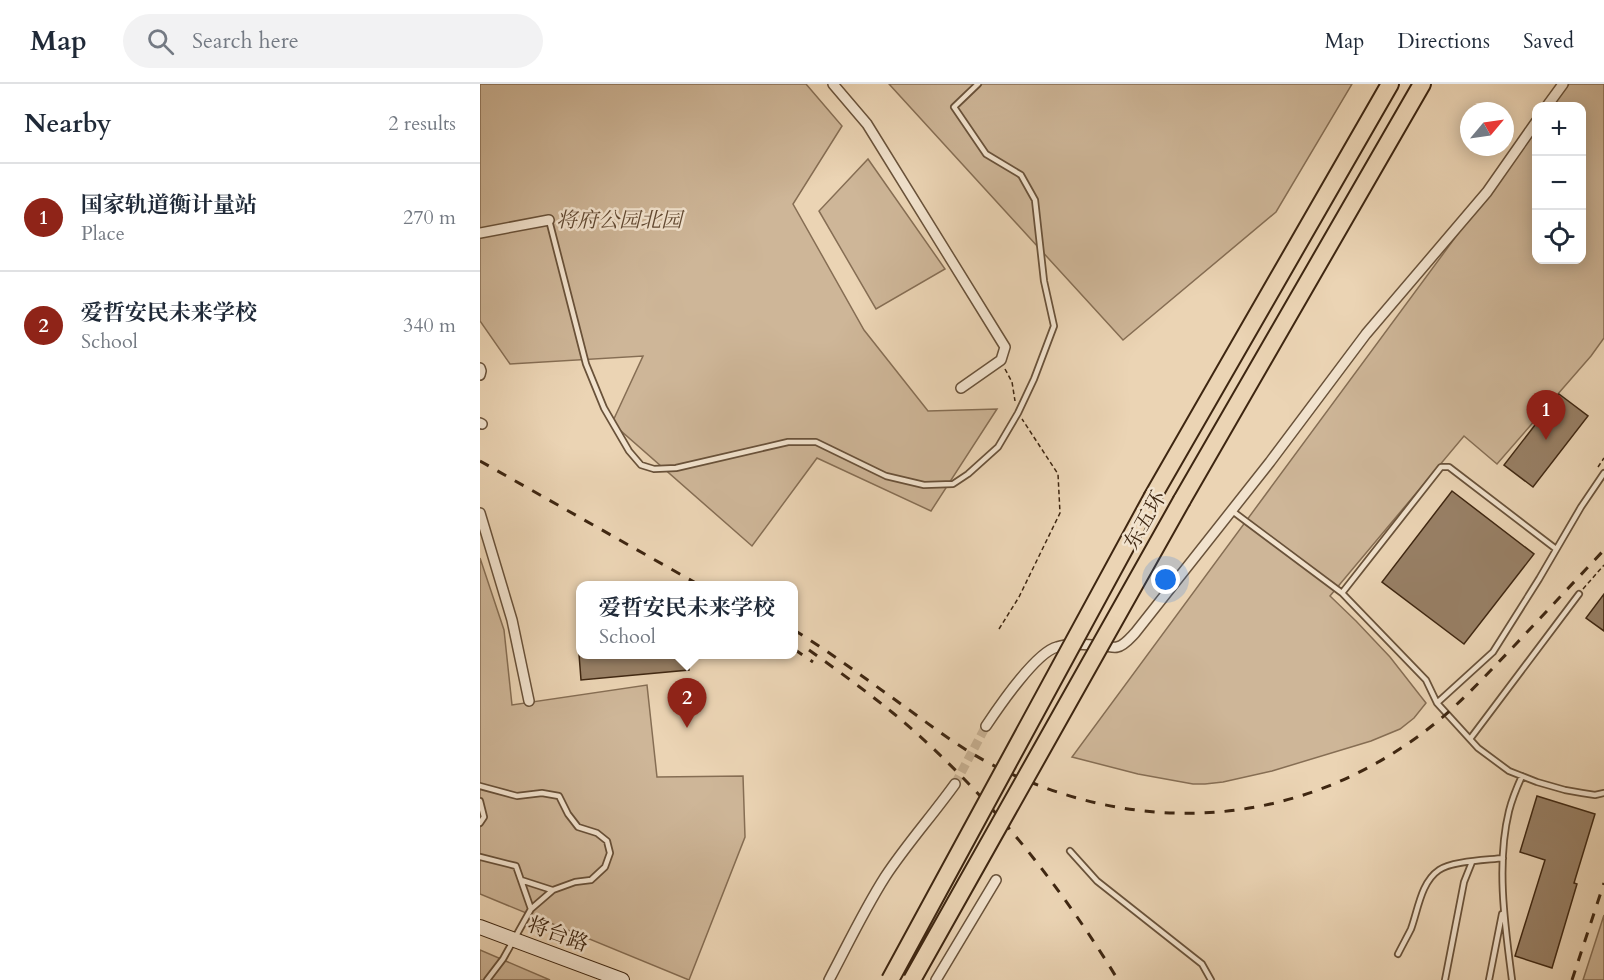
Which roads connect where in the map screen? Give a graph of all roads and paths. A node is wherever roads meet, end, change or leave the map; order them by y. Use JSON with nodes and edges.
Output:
{"nodes":[{"id":1,"x":833,"y":84,"type":"edge"},
{"id":2,"x":978,"y":84,"type":"edge"},
{"id":3,"x":1390,"y":84,"type":"edge"},
{"id":4,"x":1422,"y":84,"type":"edge"},
{"id":5,"x":1563,"y":84,"type":"edge"},
{"id":6,"x":1550,"y":102,"type":"edge"},
{"id":7,"x":1532,"y":128,"type":"edge"},
{"id":8,"x":549,"y":220,"type":"joint"},
{"id":9,"x":480,"y":232,"type":"edge"},
{"id":10,"x":1001,"y":360,"type":"junction"},
{"id":11,"x":480,"y":368,"type":"edge"},
{"id":12,"x":480,"y":375,"type":"edge"},
{"id":13,"x":961,"y":388,"type":"dead end"},
{"id":14,"x":1017,"y":413,"type":"junction"},
{"id":15,"x":1604,"y":473,"type":"edge"},
{"id":16,"x":1231,"y":510,"type":"junction"},
{"id":17,"x":480,"y":513,"type":"edge"},
{"id":18,"x":1556,"y":549,"type":"junction"},
{"id":19,"x":1604,"y":565,"type":"edge"},
{"id":20,"x":1342,"y":593,"type":"junction"},
{"id":21,"x":1579,"y":594,"type":"joint"},
{"id":22,"x":999,"y":629,"type":"dead end"},
{"id":23,"x":530,"y":701,"type":"dead end"},
{"id":24,"x":1437,"y":703,"type":"junction"},
{"id":25,"x":986,"y":726,"type":"tunnel mouth"},
{"id":26,"x":1470,"y":740,"type":"junction"},
{"id":27,"x":1522,"y":776,"type":"junction"},
{"id":28,"x":955,"y":784,"type":"tunnel mouth"},
{"id":29,"x":480,"y":786,"type":"edge"},
{"id":30,"x":1604,"y":793,"type":"edge"},
{"id":31,"x":480,"y":801,"type":"edge"},
{"id":32,"x":480,"y":823,"type":"edge"},
{"id":33,"x":1070,"y":851,"type":"dead end"},
{"id":34,"x":480,"y":857,"type":"edge"},
{"id":35,"x":1503,"y":858,"type":"junction"},
{"id":36,"x":1472,"y":862,"type":"junction"},
{"id":37,"x":521,"y":880,"type":"junction"},
{"id":38,"x":996,"y":880,"type":"dead end"},
{"id":39,"x":553,"y":890,"type":"junction"},
{"id":40,"x":1504,"y":905,"type":"junction"},
{"id":41,"x":531,"y":909,"type":"junction"},
{"id":42,"x":480,"y":927,"type":"edge"},
{"id":43,"x":512,"y":940,"type":"junction"},
{"id":44,"x":1398,"y":954,"type":"dead end"},
{"id":45,"x":487,"y":980,"type":"edge"},
{"id":46,"x":622,"y":980,"type":"edge"},
{"id":47,"x":830,"y":980,"type":"edge"},
{"id":48,"x":890,"y":980,"type":"edge"},
{"id":49,"x":912,"y":980,"type":"edge"},
{"id":50,"x":936,"y":980,"type":"edge"},
{"id":51,"x":1211,"y":980,"type":"edge"},
{"id":52,"x":1445,"y":980,"type":"edge"},
{"id":53,"x":1489,"y":980,"type":"edge"},
{"id":54,"x":1512,"y":980,"type":"edge"}],
"edges":[{"from":1,"to":10,"type":"street"},
{"from":2,"to":14,"type":"lane"},
{"from":3,"to":48,"type":"highway","name":"东五环","bridge":true},
{"from":4,"to":49,"type":"highway","name":"东五环","bridge":true},
{"from":5,"to":6,"type":"street"},
{"from":7,"to":16,"type":"street"},
{"from":8,"to":9,"type":"street"},
{"from":8,"to":14,"type":"lane"},
{"from":10,"to":13,"type":"street"},
{"from":10,"to":14,"type":"path"},
{"from":11,"to":12,"type":"street"},
{"from":14,"to":22,"type":"path"},
{"from":15,"to":18,"type":"lane"},
{"from":16,"to":20,"type":"lane"},
{"from":16,"to":25,"type":"street"},
{"from":17,"to":23,"type":"street"},
{"from":18,"to":20,"type":"lane"},
{"from":18,"to":24,"type":"lane"},
{"from":19,"to":21,"type":"path"},
{"from":20,"to":24,"type":"lane"},
{"from":21,"to":26,"type":"lane"},
{"from":24,"to":26,"type":"lane"},
{"from":26,"to":27,"type":"lane"},
{"from":27,"to":30,"type":"lane"},
{"from":27,"to":35,"type":"lane"},
{"from":28,"to":47,"type":"street"},
{"from":29,"to":39,"type":"lane"},
{"from":31,"to":32,"type":"lane"},
{"from":33,"to":51,"type":"lane"},
{"from":34,"to":37,"type":"lane"},
{"from":35,"to":36,"type":"lane"},
{"from":35,"to":40,"type":"lane"},
{"from":36,"to":44,"type":"lane"},
{"from":36,"to":52,"type":"lane"},
{"from":37,"to":39,"type":"lane"},
{"from":37,"to":41,"type":"lane"},
{"from":38,"to":50,"type":"street"},
{"from":39,"to":41,"type":"lane"},
{"from":40,"to":53,"type":"lane"},
{"from":40,"to":54,"type":"lane"},
{"from":41,"to":43,"type":"lane"},
{"from":42,"to":43,"type":"main road","name":"将台路"},
{"from":43,"to":45,"type":"lane"},
{"from":43,"to":46,"type":"main road","name":"将台路"}]}
